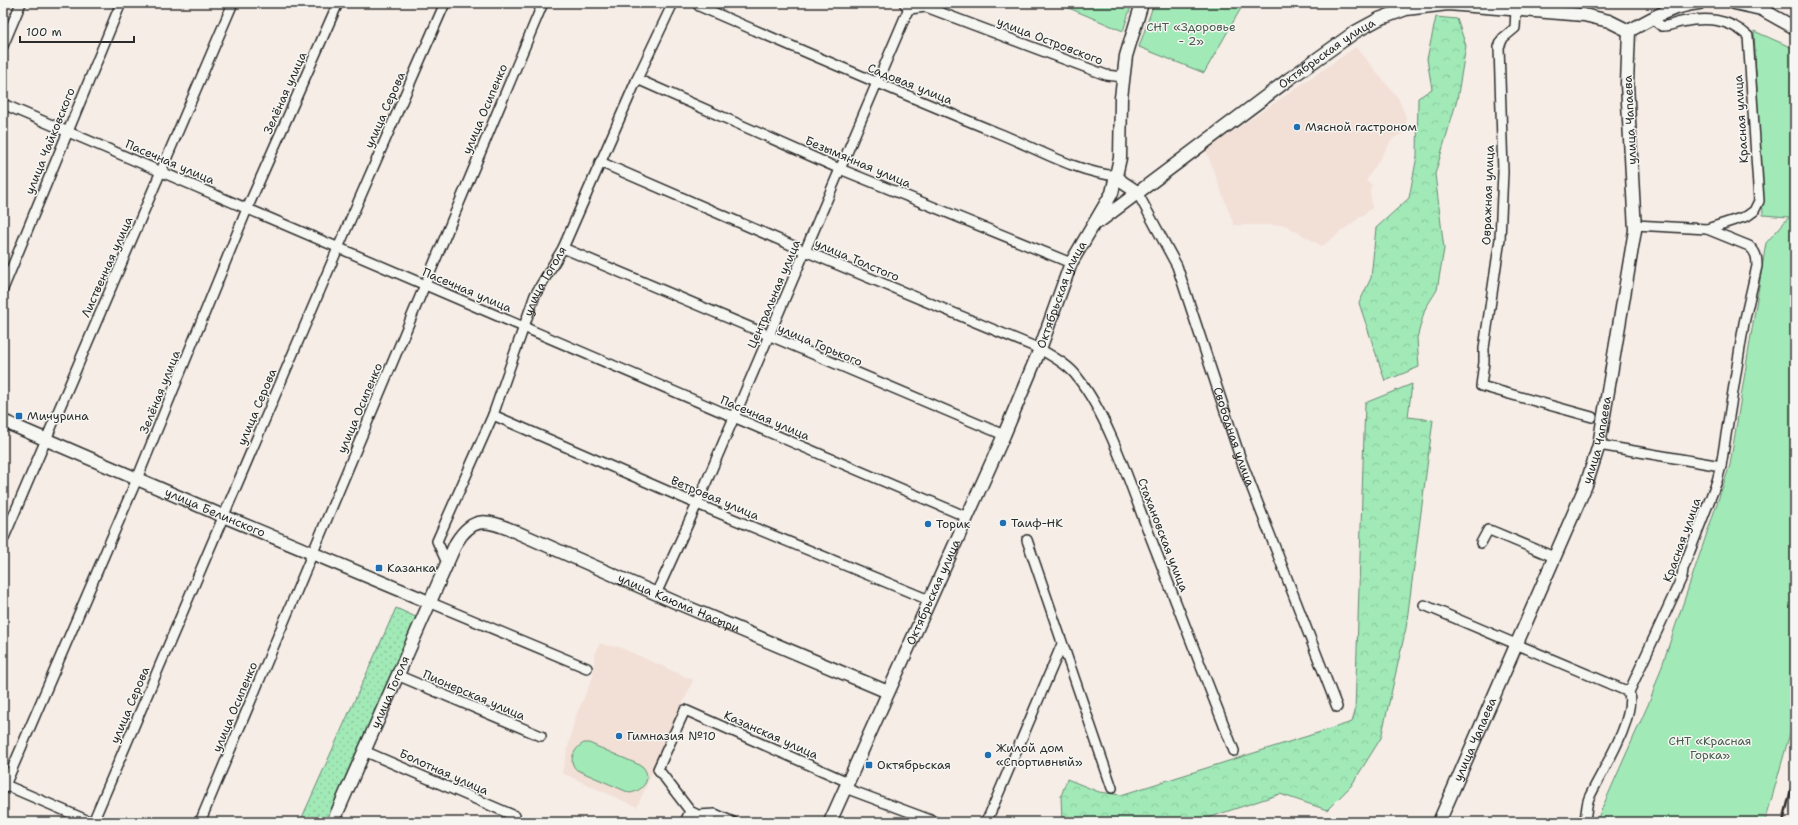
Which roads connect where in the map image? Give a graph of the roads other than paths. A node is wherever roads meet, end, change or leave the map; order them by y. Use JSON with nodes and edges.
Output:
{"nodes":[{"id":1,"x":21,"y":3,"type":"edge"},
{"id":2,"x":121,"y":3,"type":"edge"},
{"id":3,"x":233,"y":3,"type":"edge"},
{"id":4,"x":338,"y":3,"type":"edge"},
{"id":5,"x":445,"y":3,"type":"edge"},
{"id":6,"x":543,"y":3,"type":"edge"},
{"id":7,"x":674,"y":3,"type":"edge"},
{"id":8,"x":697,"y":3,"type":"edge"},
{"id":9,"x":1142,"y":3,"type":"edge"},
{"id":10,"x":1699,"y":3,"type":"edge"},
{"id":11,"x":1734,"y":3,"type":"edge"},
{"id":12,"x":908,"y":5,"type":"edge"},
{"id":13,"x":1516,"y":10,"type":"junction"},
{"id":14,"x":1653,"y":18,"type":"junction"},
{"id":15,"x":1795,"y":28,"type":"edge"},
{"id":16,"x":1629,"y":31,"type":"junction"},
{"id":17,"x":3,"y":46,"type":"edge"},
{"id":18,"x":1123,"y":77,"type":"junction"},
{"id":19,"x":637,"y":79,"type":"junction"},
{"id":20,"x":877,"y":84,"type":"junction"},
{"id":21,"x":3,"y":104,"type":"edge"},
{"id":22,"x":67,"y":131,"type":"junction"},
{"id":23,"x":600,"y":162,"type":"junction"},
{"id":24,"x":840,"y":169,"type":"junction"},
{"id":25,"x":162,"y":172,"type":"junction"},
{"id":26,"x":1117,"y":176,"type":"junction"},
{"id":27,"x":1137,"y":192,"type":"junction"},
{"id":28,"x":247,"y":209,"type":"junction"},
{"id":29,"x":1635,"y":225,"type":"junction"},
{"id":30,"x":1090,"y":229,"type":"junction"},
{"id":31,"x":1707,"y":229,"type":"junction"},
{"id":32,"x":338,"y":248,"type":"junction"},
{"id":33,"x":563,"y":248,"type":"junction"},
{"id":34,"x":805,"y":252,"type":"junction"},
{"id":35,"x":1072,"y":263,"type":"junction"},
{"id":36,"x":425,"y":285,"type":"junction"},
{"id":37,"x":3,"y":289,"type":"edge"},
{"id":38,"x":524,"y":327,"type":"junction"},
{"id":39,"x":769,"y":337,"type":"junction"},
{"id":40,"x":1040,"y":349,"type":"junction"},
{"id":41,"x":493,"y":415,"type":"junction"},
{"id":42,"x":734,"y":417,"type":"junction"},
{"id":43,"x":1592,"y":417,"type":"dead end"},
{"id":44,"x":3,"y":421,"type":"edge"},
{"id":45,"x":1004,"y":435,"type":"junction"},
{"id":46,"x":45,"y":439,"type":"junction"},
{"id":47,"x":1599,"y":444,"type":"junction"},
{"id":48,"x":1721,"y":466,"type":"junction"},
{"id":49,"x":137,"y":479,"type":"junction"},
{"id":50,"x":697,"y":504,"type":"junction"},
{"id":51,"x":223,"y":516,"type":"junction"},
{"id":52,"x":967,"y":517,"type":"junction"},
{"id":53,"x":470,"y":525,"type":"joint"},
{"id":54,"x":3,"y":540,"type":"edge"},
{"id":55,"x":1027,"y":540,"type":"dead end"},
{"id":56,"x":1481,"y":543,"type":"dead end"},
{"id":57,"x":313,"y":553,"type":"junction"},
{"id":58,"x":1554,"y":557,"type":"junction"},
{"id":59,"x":448,"y":563,"type":"junction"},
{"id":60,"x":656,"y":594,"type":"junction"},
{"id":61,"x":929,"y":600,"type":"junction"},
{"id":62,"x":429,"y":602,"type":"junction"},
{"id":63,"x":1424,"y":605,"type":"dead end"},
{"id":64,"x":1062,"y":644,"type":"junction"},
{"id":65,"x":1516,"y":645,"type":"junction"},
{"id":66,"x":587,"y":668,"type":"dead end"},
{"id":67,"x":397,"y":675,"type":"junction"},
{"id":68,"x":888,"y":692,"type":"junction"},
{"id":69,"x":1629,"y":692,"type":"junction"},
{"id":70,"x":1337,"y":707,"type":"dead end"},
{"id":71,"x":541,"y":736,"type":"dead end"},
{"id":72,"x":364,"y":750,"type":"junction"},
{"id":73,"x":1234,"y":751,"type":"dead end"},
{"id":74,"x":846,"y":785,"type":"junction"},
{"id":75,"x":4,"y":786,"type":"edge"},
{"id":76,"x":1112,"y":788,"type":"dead end"},
{"id":77,"x":690,"y":811,"type":"junction"},
{"id":78,"x":514,"y":816,"type":"dead end"},
{"id":79,"x":92,"y":822,"type":"edge"},
{"id":80,"x":200,"y":822,"type":"edge"},
{"id":81,"x":333,"y":822,"type":"edge"},
{"id":82,"x":685,"y":822,"type":"edge"},
{"id":83,"x":733,"y":822,"type":"edge"},
{"id":84,"x":830,"y":822,"type":"edge"},
{"id":85,"x":936,"y":822,"type":"edge"},
{"id":86,"x":984,"y":822,"type":"edge"},
{"id":87,"x":1439,"y":822,"type":"edge"},
{"id":88,"x":1584,"y":822,"type":"edge"}],
"edges":[{"from":1,"to":17,"type":"street"},
{"from":2,"to":22,"type":"street","name":"улица Чайковского"},
{"from":3,"to":25,"type":"street","name":"Лиственная улица"},
{"from":4,"to":28,"type":"street","name":"Зелёная улица"},
{"from":5,"to":32,"type":"street","name":"улица Серова"},
{"from":6,"to":36,"type":"street","name":"улица Осипенко"},
{"from":7,"to":19,"type":"street","name":"улица Гоголя"},
{"from":8,"to":20,"type":"street","name":"Садовая улица"},
{"from":9,"to":18,"type":"street","name":"Октябрьская улица"},
{"from":10,"to":14,"type":"street"},
{"from":11,"to":15,"type":"street"},
{"from":12,"to":18,"type":"street","name":"улица Островского"},
{"from":12,"to":20,"type":"street","name":"Центральная улица"},
{"from":13,"to":16,"type":"street","name":"Октябрьская улица"},
{"from":13,"to":27,"type":"street","name":"Октябрьская улица"},
{"from":13,"to":43,"type":"street","name":"Овражная улица"},
{"from":14,"to":16,"type":"street"},
{"from":14,"to":31,"type":"street","name":"Красная улица"},
{"from":16,"to":29,"type":"street","name":"улица Чапаева"},
{"from":18,"to":26,"type":"street","name":"Октябрьская улица"},
{"from":19,"to":23,"type":"street","name":"улица Гоголя"},
{"from":19,"to":24,"type":"street","name":"Безымянная улица"},
{"from":20,"to":24,"type":"street","name":"Центральная улица"},
{"from":20,"to":26,"type":"street","name":"Садовая улица"},
{"from":21,"to":22,"type":"street","name":"Пасечная улица"},
{"from":22,"to":25,"type":"street","name":"Пасечная улица"},
{"from":22,"to":37,"type":"street","name":"улица Чайковского"},
{"from":23,"to":33,"type":"street","name":"улица Гоголя"},
{"from":23,"to":34,"type":"street","name":"улица Толстого"},
{"from":24,"to":34,"type":"street","name":"Центральная улица"},
{"from":24,"to":35,"type":"street","name":"Безымянная улица"},
{"from":25,"to":28,"type":"street","name":"Пасечная улица"},
{"from":25,"to":46,"type":"street","name":"Лиственная улица"},
{"from":26,"to":27,"type":"street","name":"Свободная улица"},
{"from":26,"to":30,"type":"street","name":"Октябрьская улица"},
{"from":27,"to":30,"type":"street","name":"Октябрьская улица"},
{"from":27,"to":70,"type":"street","name":"Свободная улица"},
{"from":28,"to":32,"type":"street","name":"Пасечная улица"},
{"from":28,"to":49,"type":"street","name":"Зелёная улица"},
{"from":29,"to":31,"type":"street"},
{"from":29,"to":47,"type":"street","name":"улица Чапаева"},
{"from":30,"to":35,"type":"street","name":"Октябрьская улица"},
{"from":31,"to":48,"type":"street","name":"Красная улица"},
{"from":32,"to":36,"type":"street","name":"Пасечная улица"},
{"from":32,"to":51,"type":"street","name":"улица Серова"},
{"from":33,"to":38,"type":"street","name":"улица Гоголя"},
{"from":33,"to":39,"type":"street","name":"улица Горького"},
{"from":34,"to":39,"type":"street","name":"Центральная улица"},
{"from":34,"to":40,"type":"street","name":"улица Толстого"},
{"from":35,"to":40,"type":"street","name":"Октябрьская улица"},
{"from":36,"to":38,"type":"street","name":"Пасечная улица"},
{"from":36,"to":57,"type":"street","name":"улица Осипенко"},
{"from":38,"to":41,"type":"street","name":"улица Гоголя"},
{"from":38,"to":42,"type":"street","name":"Пасечная улица"},
{"from":39,"to":42,"type":"street","name":"Центральная улица"},
{"from":39,"to":45,"type":"street","name":"улица Горького"},
{"from":40,"to":45,"type":"street","name":"Октябрьская улица"},
{"from":40,"to":73,"type":"street","name":"Стахановская улица"},
{"from":41,"to":50,"type":"street","name":"Ветровая улица"},
{"from":41,"to":59,"type":"street","name":"улица Гоголя"},
{"from":42,"to":50,"type":"street","name":"Центральная улица"},
{"from":42,"to":52,"type":"street","name":"Пасечная улица"},
{"from":44,"to":46,"type":"street","name":"улица Белинского"},
{"from":45,"to":52,"type":"street","name":"Октябрьская улица"},
{"from":46,"to":49,"type":"street","name":"улица Белинского"},
{"from":46,"to":54,"type":"street","name":"Лиственная улица"},
{"from":47,"to":48,"type":"street"},
{"from":47,"to":58,"type":"street","name":"улица Чапаева"},
{"from":48,"to":69,"type":"street","name":"Красная улица"},
{"from":49,"to":51,"type":"street","name":"улица Белинского"},
{"from":49,"to":75,"type":"street","name":"Зелёная улица"},
{"from":50,"to":60,"type":"street","name":"Центральная улица"},
{"from":50,"to":61,"type":"street","name":"Ветровая улица"},
{"from":51,"to":57,"type":"street","name":"улица Белинского"},
{"from":51,"to":79,"type":"street","name":"улица Серова"},
{"from":52,"to":61,"type":"street","name":"Октябрьская улица"},
{"from":53,"to":59,"type":"street","name":"улица Гоголя"},
{"from":53,"to":60,"type":"street","name":"улица Каюма Насыри"},
{"from":55,"to":64,"type":"street"},
{"from":56,"to":58,"type":"street"},
{"from":57,"to":62,"type":"street","name":"улица Белинского"},
{"from":57,"to":80,"type":"street","name":"улица Осипенко"},
{"from":58,"to":65,"type":"street","name":"улица Чапаева"},
{"from":59,"to":62,"type":"street","name":"улица Гоголя"},
{"from":60,"to":68,"type":"street","name":"улица Каюма Насыри"},
{"from":61,"to":68,"type":"street","name":"Октябрьская улица"},
{"from":62,"to":66,"type":"street"},
{"from":62,"to":67,"type":"street","name":"улица Гоголя"},
{"from":63,"to":65,"type":"street"},
{"from":64,"to":76,"type":"street"},
{"from":64,"to":86,"type":"street"},
{"from":65,"to":69,"type":"street"},
{"from":65,"to":87,"type":"street","name":"улица Чапаева"},
{"from":67,"to":71,"type":"street","name":"Пионерская улица"},
{"from":67,"to":72,"type":"street","name":"улица Гоголя"},
{"from":68,"to":74,"type":"street","name":"Октябрьская улица"},
{"from":69,"to":88,"type":"street","name":"Красная улица"},
{"from":72,"to":78,"type":"street","name":"Болотная улица"},
{"from":72,"to":81,"type":"street","name":"улица Гоголя"},
{"from":74,"to":77,"type":"street","name":"Казанская улица"},
{"from":74,"to":84,"type":"street","name":"Октябрьская улица"},
{"from":74,"to":85,"type":"street","name":"Казанская улица"},
{"from":75,"to":79,"type":"street"},
{"from":77,"to":82,"type":"street"},
{"from":77,"to":83,"type":"street"}]}
